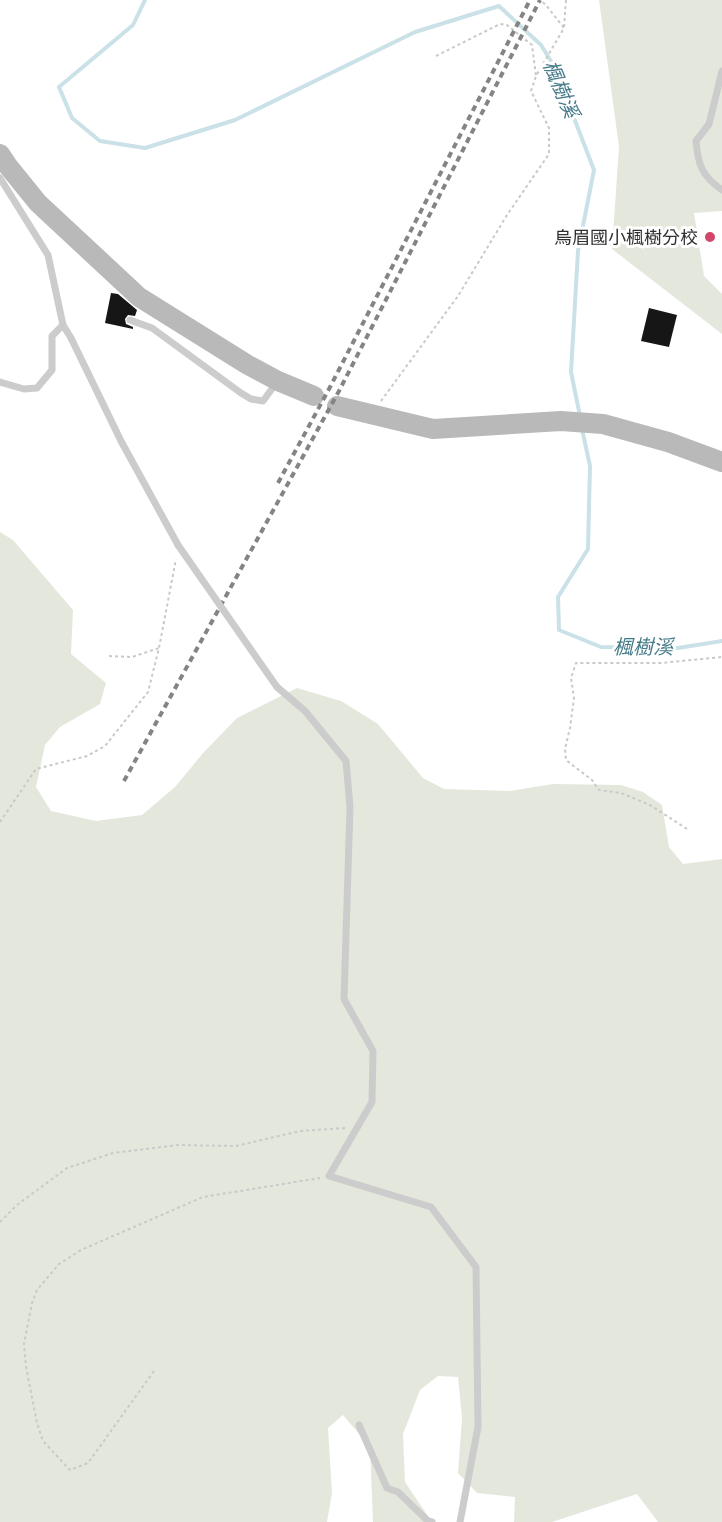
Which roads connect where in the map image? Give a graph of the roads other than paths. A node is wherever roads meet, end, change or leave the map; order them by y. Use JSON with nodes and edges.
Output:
{"nodes":[{"id":1,"x":722,"y":71,"type":"edge"},
{"id":2,"x":0,"y":154,"type":"edge"},
{"id":3,"x":0,"y":178,"type":"edge"},
{"id":4,"x":722,"y":189,"type":"edge"},
{"id":5,"x":130,"y":320,"type":"dead end"},
{"id":6,"x":63,"y":325,"type":"junction"},
{"id":7,"x":278,"y":381,"type":"junction"},
{"id":8,"x":0,"y":382,"type":"edge"},
{"id":9,"x":314,"y":396,"type":"dead end"},
{"id":10,"x":337,"y":406,"type":"dead end"},
{"id":11,"x":722,"y":462,"type":"edge"},
{"id":12,"x":359,"y":1425,"type":"dead end"},
{"id":13,"x":432,"y":1522,"type":"edge"},
{"id":14,"x":460,"y":1522,"type":"edge"}],
"edges":[{"from":1,"to":4,"type":"lane"},
{"from":2,"to":7,"type":"street"},
{"from":3,"to":6,"type":"lane"},
{"from":5,"to":7,"type":"lane"},
{"from":6,"to":8,"type":"lane"},
{"from":6,"to":14,"type":"lane","bridge":true},
{"from":7,"to":9,"type":"street"},
{"from":10,"to":11,"type":"street"},
{"from":12,"to":13,"type":"lane"}]}
